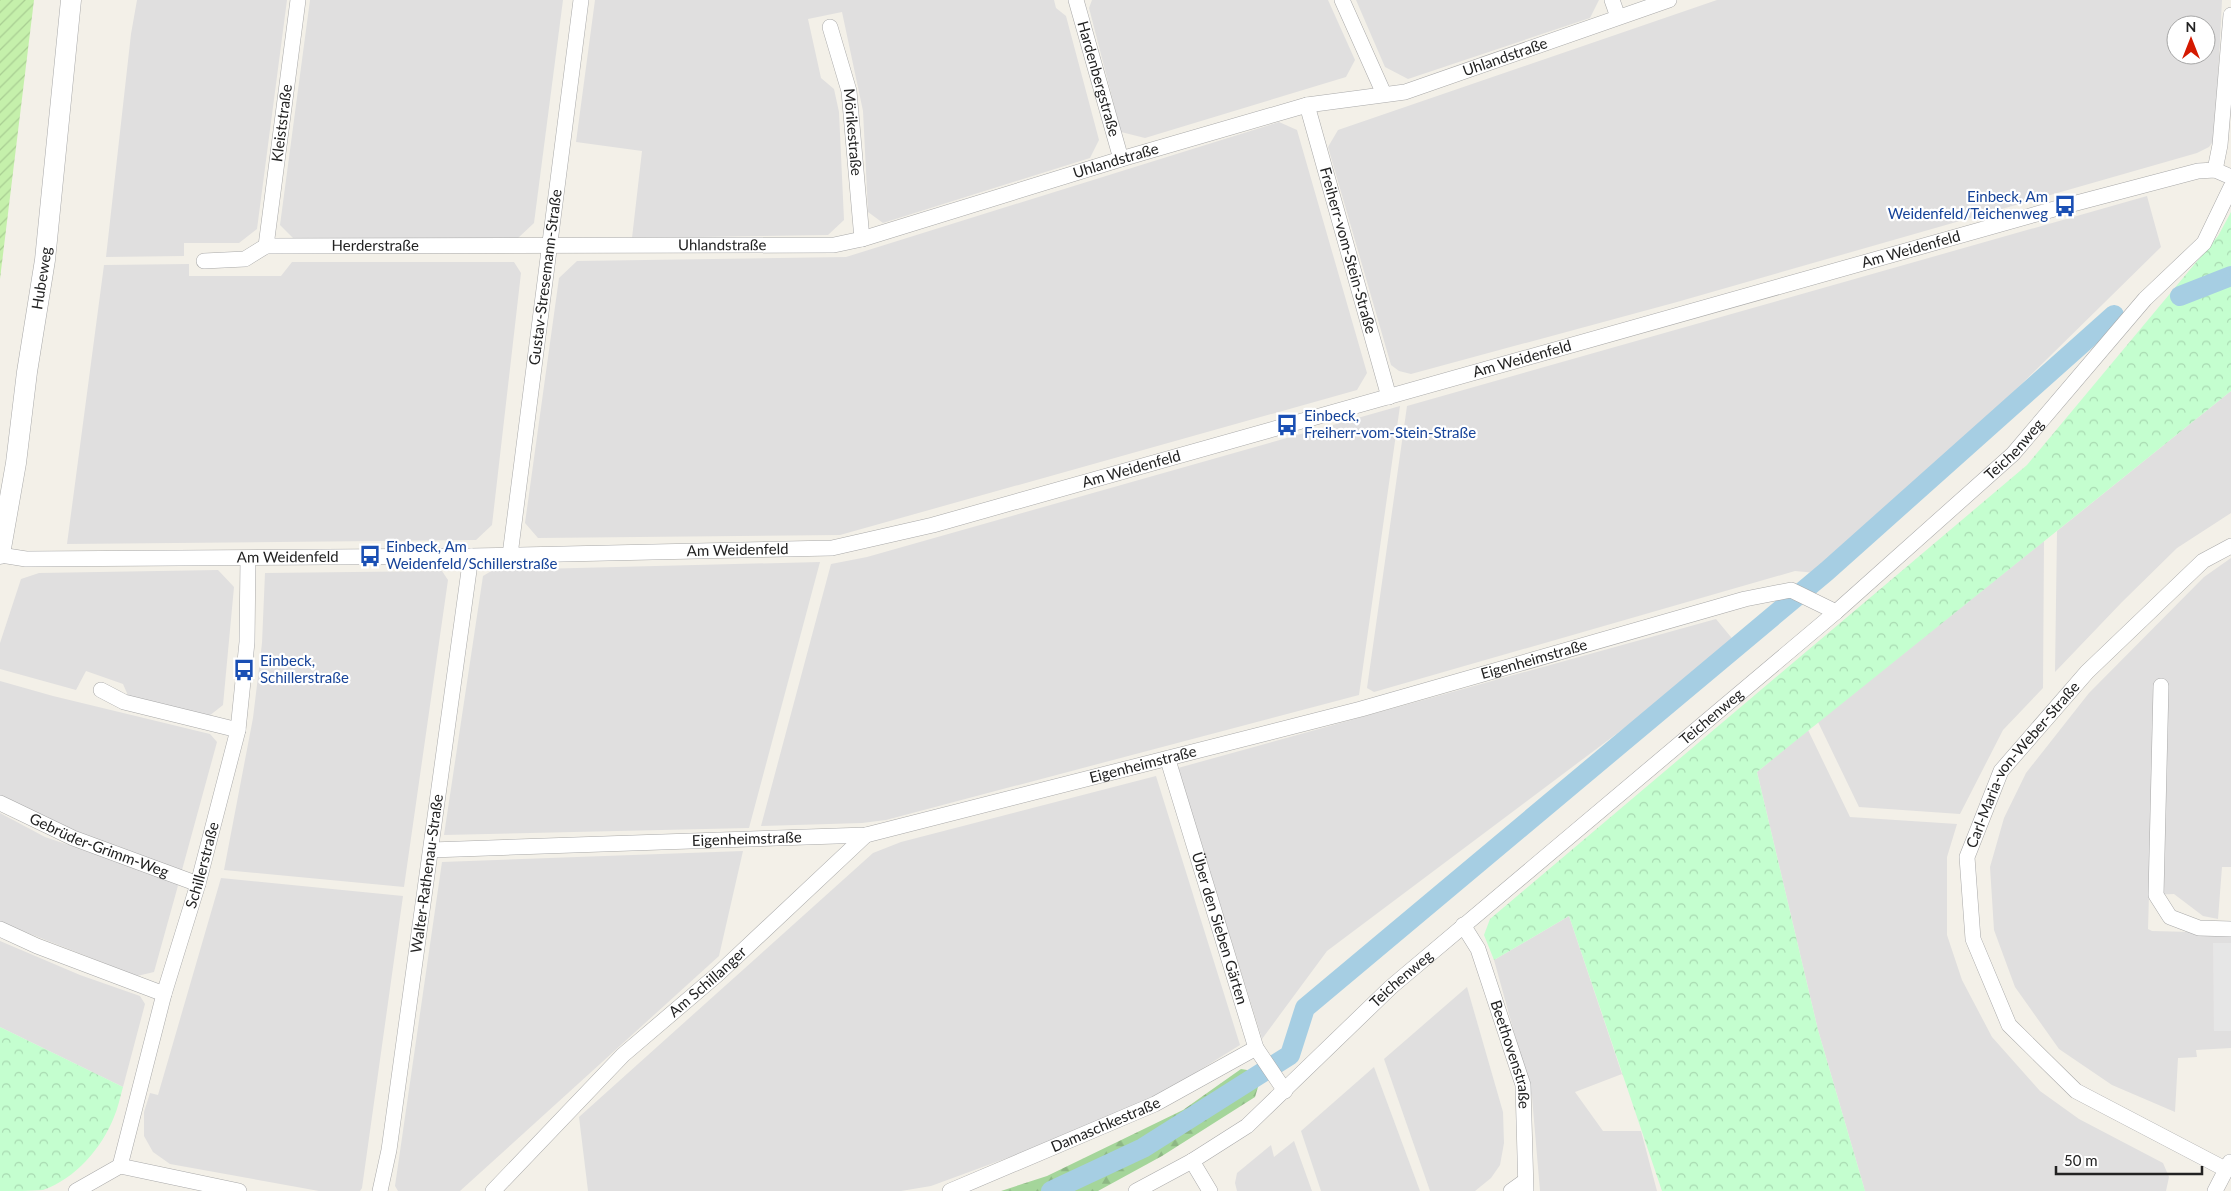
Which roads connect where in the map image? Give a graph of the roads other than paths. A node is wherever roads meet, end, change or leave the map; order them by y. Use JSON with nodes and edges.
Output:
{"nodes":[{"id":1,"x":71,"y":0,"type":"edge"},
{"id":2,"x":298,"y":0,"type":"edge"},
{"id":3,"x":581,"y":0,"type":"edge"},
{"id":4,"x":1076,"y":0,"type":"edge"},
{"id":5,"x":1342,"y":0,"type":"edge"},
{"id":6,"x":1612,"y":0,"type":"edge"},
{"id":7,"x":1669,"y":0,"type":"edge"},
{"id":8,"x":2231,"y":15,"type":"edge"},
{"id":9,"x":1618,"y":17,"type":"junction"},
{"id":10,"x":830,"y":27,"type":"dead end"},
{"id":11,"x":1384,"y":94,"type":"junction"},
{"id":12,"x":1307,"y":105,"type":"junction"},
{"id":13,"x":1121,"y":159,"type":"junction"},
{"id":14,"x":2215,"y":170,"type":"junction"},
{"id":15,"x":2231,"y":177,"type":"edge"},
{"id":16,"x":2231,"y":188,"type":"edge"},
{"id":17,"x":862,"y":239,"type":"junction"},
{"id":18,"x":266,"y":246,"type":"junction"},
{"id":19,"x":551,"y":246,"type":"junction"},
{"id":20,"x":204,"y":261,"type":"dead end"},
{"id":21,"x":1389,"y":397,"type":"junction"},
{"id":22,"x":2231,"y":546,"type":"edge"},
{"id":23,"x":0,"y":554,"type":"edge"},
{"id":24,"x":510,"y":555,"type":"junction"},
{"id":25,"x":471,"y":556,"type":"junction"},
{"id":26,"x":248,"y":558,"type":"junction"},
{"id":27,"x":1835,"y":612,"type":"junction"},
{"id":28,"x":2162,"y":686,"type":"dead end"},
{"id":29,"x":101,"y":690,"type":"dead end"},
{"id":30,"x":238,"y":730,"type":"junction"},
{"id":31,"x":1168,"y":760,"type":"junction"},
{"id":32,"x":0,"y":803,"type":"edge"},
{"id":33,"x":866,"y":835,"type":"junction"},
{"id":34,"x":432,"y":850,"type":"junction"},
{"id":35,"x":198,"y":884,"type":"junction"},
{"id":36,"x":1462,"y":925,"type":"junction"},
{"id":37,"x":0,"y":929,"type":"edge"},
{"id":38,"x":2231,"y":929,"type":"edge"},
{"id":39,"x":164,"y":994,"type":"junction"},
{"id":40,"x":1256,"y":1049,"type":"junction"},
{"id":41,"x":1284,"y":1090,"type":"junction"},
{"id":42,"x":1192,"y":1161,"type":"junction"},
{"id":43,"x":2229,"y":1165,"type":"edge"},
{"id":44,"x":120,"y":1166,"type":"junction"},
{"id":45,"x":1525,"y":1186,"type":"edge"},
{"id":46,"x":76,"y":1191,"type":"edge"},
{"id":47,"x":239,"y":1191,"type":"edge"},
{"id":48,"x":380,"y":1191,"type":"edge"},
{"id":49,"x":492,"y":1191,"type":"edge"},
{"id":50,"x":950,"y":1191,"type":"edge"},
{"id":51,"x":1136,"y":1191,"type":"edge"},
{"id":52,"x":1210,"y":1191,"type":"edge"},
{"id":53,"x":1511,"y":1191,"type":"edge"},
{"id":54,"x":2216,"y":1191,"type":"edge"}],
"edges":[{"from":1,"to":23,"type":"street","name":"Hubeweg"},
{"from":2,"to":18,"type":"street","name":"Kleiststraße"},
{"from":3,"to":19,"type":"street","name":"Gustav-Stresemann-Straße"},
{"from":4,"to":13,"type":"street","name":"Hardenbergstraße"},
{"from":5,"to":11,"type":"street"},
{"from":6,"to":9,"type":"street"},
{"from":7,"to":9,"type":"street","name":"Uhlandstraße"},
{"from":8,"to":14,"type":"street"},
{"from":9,"to":11,"type":"street","name":"Uhlandstraße"},
{"from":10,"to":17,"type":"street","name":"Mörikestraße"},
{"from":11,"to":12,"type":"street","name":"Uhlandstraße"},
{"from":12,"to":13,"type":"street","name":"Uhlandstraße"},
{"from":12,"to":21,"type":"street","name":"Freiherr-vom-Stein-Straße"},
{"from":13,"to":17,"type":"street","name":"Uhlandstraße"},
{"from":14,"to":15,"type":"street"},
{"from":14,"to":21,"type":"street","name":"Am Weidenfeld"},
{"from":16,"to":27,"type":"street","name":"Teichenweg"},
{"from":17,"to":19,"type":"street","name":"Uhlandstraße"},
{"from":18,"to":19,"type":"street","name":"Herderstraße"},
{"from":18,"to":20,"type":"street"},
{"from":19,"to":24,"type":"street","name":"Gustav-Stresemann-Straße"},
{"from":21,"to":24,"type":"street","name":"Am Weidenfeld"},
{"from":22,"to":43,"type":"street","name":"Carl-Maria-von-Weber-Straße"},
{"from":23,"to":26,"type":"street","name":"Am Weidenfeld"},
{"from":24,"to":25,"type":"street","name":"Am Weidenfeld"},
{"from":25,"to":26,"type":"street","name":"Am Weidenfeld"},
{"from":25,"to":34,"type":"street","name":"Walter-Rathenau-Straße"},
{"from":26,"to":30,"type":"street","name":"Schillerstraße"},
{"from":27,"to":31,"type":"street","name":"Eigenheimstraße"},
{"from":27,"to":36,"type":"street","name":"Teichenweg"},
{"from":28,"to":38,"type":"street"},
{"from":29,"to":30,"type":"street"},
{"from":30,"to":35,"type":"street","name":"Schillerstraße"},
{"from":31,"to":33,"type":"street","name":"Eigenheimstraße"},
{"from":31,"to":40,"type":"street","name":"Über den Sieben Gärten"},
{"from":32,"to":35,"type":"street","name":"Gebrüder-Grimm-Weg"},
{"from":33,"to":34,"type":"street","name":"Eigenheimstraße"},
{"from":33,"to":49,"type":"street","name":"Am Schillanger"},
{"from":34,"to":48,"type":"street","name":"Walter-Rathenau-Straße"},
{"from":35,"to":39,"type":"street","name":"Schillerstraße"},
{"from":36,"to":41,"type":"street","name":"Teichenweg"},
{"from":36,"to":45,"type":"street","name":"Beethovenstraße"},
{"from":37,"to":39,"type":"street"},
{"from":39,"to":44,"type":"street","name":"Schillerstraße"},
{"from":40,"to":41,"type":"street","name":"Über den Sieben Gärten"},
{"from":40,"to":50,"type":"street","name":"Damaschkestraße"},
{"from":41,"to":42,"type":"street","name":"Teichenweg"},
{"from":42,"to":51,"type":"street","name":"Teichenweg"},
{"from":42,"to":52,"type":"street"},
{"from":43,"to":54,"type":"street"},
{"from":44,"to":46,"type":"street"},
{"from":44,"to":47,"type":"street"},
{"from":45,"to":53,"type":"street"}]}
